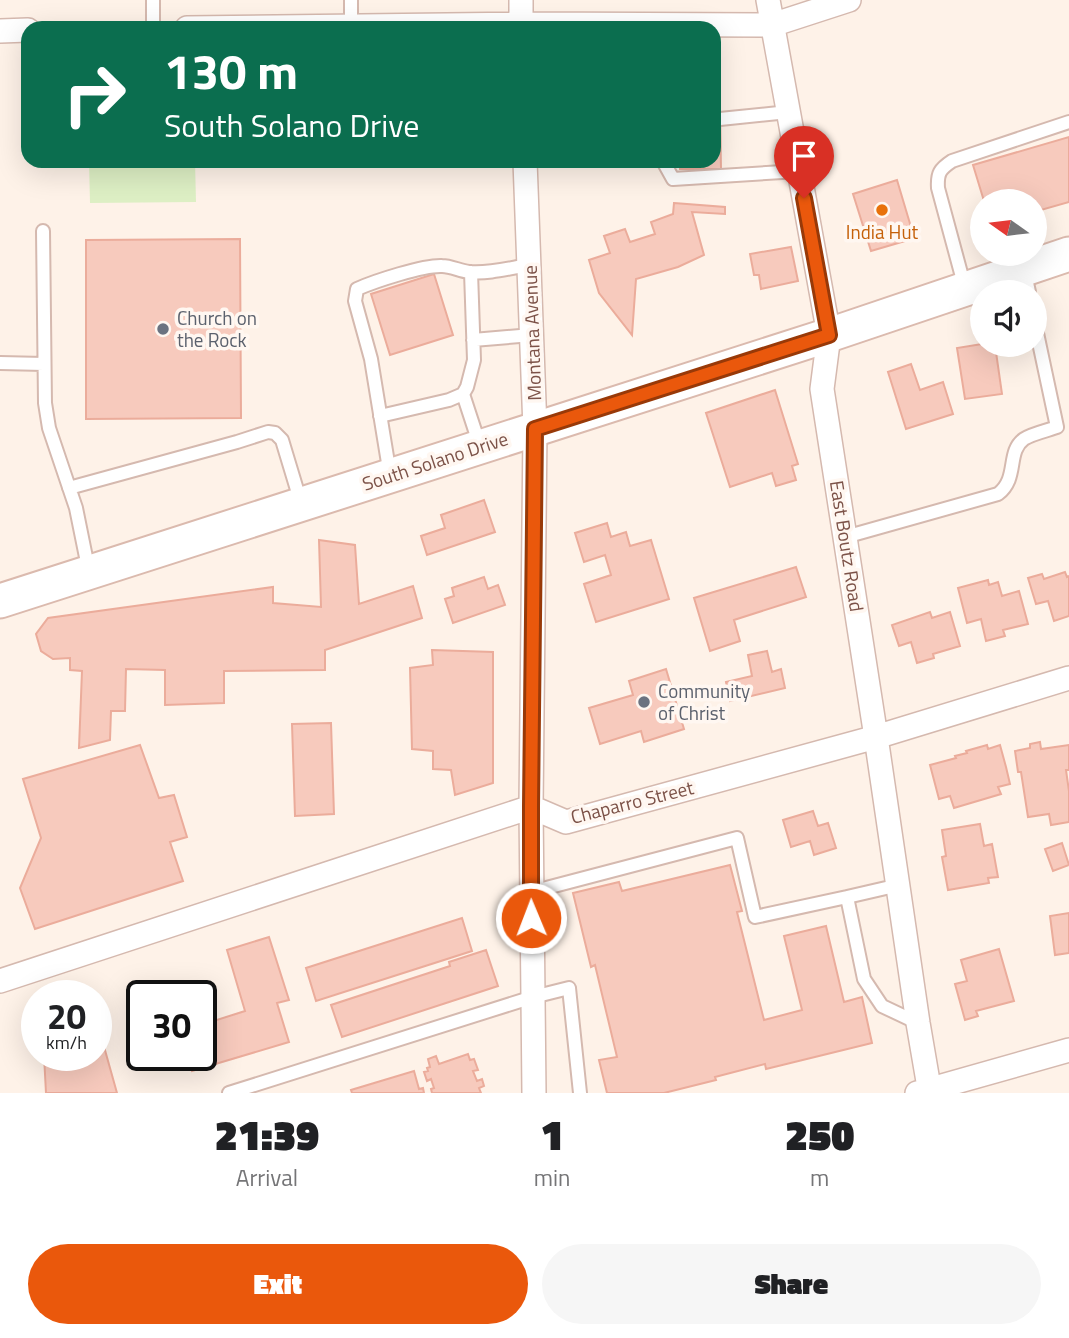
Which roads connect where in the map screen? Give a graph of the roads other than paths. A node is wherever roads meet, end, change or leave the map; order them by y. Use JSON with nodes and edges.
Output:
{"nodes":[{"id":1,"x":153,"y":0,"type":"edge"},
{"id":2,"x":351,"y":0,"type":"edge"},
{"id":3,"x":521,"y":0,"type":"edge"},
{"id":4,"x":768,"y":0,"type":"edge"},
{"id":5,"x":849,"y":0,"type":"edge"},
{"id":6,"x":153,"y":21,"type":"edge"},
{"id":7,"x":351,"y":21,"type":"edge"},
{"id":8,"x":521,"y":21,"type":"edge"},
{"id":9,"x":721,"y":25,"type":"edge"},
{"id":10,"x":772,"y":25,"type":"junction"},
{"id":11,"x":21,"y":30,"type":"edge"},
{"id":12,"x":0,"y":31,"type":"edge"},
{"id":13,"x":788,"y":112,"type":"junction"},
{"id":14,"x":721,"y":119,"type":"edge"},
{"id":15,"x":1069,"y":122,"type":"edge"},
{"id":16,"x":525,"y":168,"type":"edge"},
{"id":17,"x":667,"y":168,"type":"edge"},
{"id":18,"x":799,"y":171,"type":"junction"},
{"id":19,"x":43,"y":231,"type":"dead end"},
{"id":20,"x":1069,"y":254,"type":"edge"},
{"id":21,"x":529,"y":265,"type":"junction"},
{"id":22,"x":471,"y":272,"type":"junction"},
{"id":23,"x":1028,"y":280,"type":"edge"},
{"id":24,"x":970,"y":287,"type":"edge"},
{"id":25,"x":965,"y":288,"type":"junction"},
{"id":26,"x":532,"y":335,"type":"junction"},
{"id":27,"x":829,"y":335,"type":"junction"},
{"id":28,"x":473,"y":340,"type":"junction"},
{"id":29,"x":1042,"y":357,"type":"edge"},
{"id":30,"x":0,"y":363,"type":"edge"},
{"id":31,"x":44,"y":364,"type":"junction"},
{"id":32,"x":463,"y":394,"type":"junction"},
{"id":33,"x":380,"y":416,"type":"junction"},
{"id":34,"x":535,"y":429,"type":"junction"},
{"id":35,"x":480,"y":446,"type":"junction"},
{"id":36,"x":390,"y":475,"type":"junction"},
{"id":37,"x":69,"y":488,"type":"junction"},
{"id":38,"x":301,"y":504,"type":"junction"},
{"id":39,"x":845,"y":537,"type":"junction"},
{"id":40,"x":89,"y":572,"type":"junction"},
{"id":41,"x":0,"y":601,"type":"edge"},
{"id":42,"x":1069,"y":677,"type":"edge"},
{"id":43,"x":876,"y":737,"type":"junction"},
{"id":44,"x":531,"y":807,"type":"junction"},
{"id":45,"x":899,"y":885,"type":"junction"},
{"id":46,"x":531,"y":892,"type":"junction"},
{"id":47,"x":846,"y":897,"type":"junction"},
{"id":48,"x":0,"y":981,"type":"edge"},
{"id":49,"x":533,"y":997,"type":"junction"},
{"id":50,"x":918,"y":1023,"type":"junction"},
{"id":51,"x":1069,"y":1050,"type":"edge"},
{"id":52,"x":925,"y":1092,"type":"edge"},
{"id":53,"x":229,"y":1093,"type":"edge"},
{"id":54,"x":534,"y":1093,"type":"edge"},
{"id":55,"x":580,"y":1093,"type":"edge"}],
"edges":[{"from":1,"to":6,"type":"lane"},
{"from":2,"to":7,"type":"lane"},
{"from":3,"to":8,"type":"street"},
{"from":4,"to":10,"type":"street","name":"East Boutz Road"},
{"from":5,"to":10,"type":"street"},
{"from":9,"to":10,"type":"street"},
{"from":10,"to":13,"type":"street","name":"East Boutz Road"},
{"from":11,"to":12,"type":"street"},
{"from":13,"to":14,"type":"lane"},
{"from":13,"to":18,"type":"street","name":"East Boutz Road"},
{"from":15,"to":25,"type":"lane"},
{"from":16,"to":21,"type":"street","name":"Montana Avenue"},
{"from":17,"to":18,"type":"lane"},
{"from":18,"to":27,"type":"street","name":"East Boutz Road"},
{"from":19,"to":31,"type":"lane"},
{"from":20,"to":23,"type":"street","name":"South Solano Drive"},
{"from":21,"to":22,"type":"lane"},
{"from":21,"to":26,"type":"street","name":"Montana Avenue"},
{"from":22,"to":28,"type":"lane"},
{"from":22,"to":33,"type":"lane"},
{"from":24,"to":25,"type":"street","name":"South Solano Drive"},
{"from":25,"to":27,"type":"street","name":"South Solano Drive"},
{"from":26,"to":28,"type":"lane"},
{"from":26,"to":34,"type":"street","name":"Montana Avenue"},
{"from":27,"to":34,"type":"street","name":"South Solano Drive"},
{"from":27,"to":39,"type":"street","name":"East Boutz Road"},
{"from":28,"to":32,"type":"lane"},
{"from":29,"to":39,"type":"lane"},
{"from":30,"to":31,"type":"lane"},
{"from":31,"to":37,"type":"lane"},
{"from":32,"to":33,"type":"lane"},
{"from":32,"to":35,"type":"lane"},
{"from":33,"to":36,"type":"lane"},
{"from":34,"to":35,"type":"street","name":"South Solano Drive"},
{"from":34,"to":44,"type":"street","name":"Montana Avenue"},
{"from":35,"to":36,"type":"street","name":"South Solano Drive"},
{"from":36,"to":38,"type":"street","name":"South Solano Drive"},
{"from":37,"to":38,"type":"lane"},
{"from":37,"to":40,"type":"lane"},
{"from":38,"to":40,"type":"street","name":"South Solano Drive"},
{"from":39,"to":43,"type":"street","name":"East Boutz Road"},
{"from":40,"to":41,"type":"street","name":"South Solano Drive"},
{"from":42,"to":43,"type":"street","name":"Chaparro Street"},
{"from":43,"to":44,"type":"street","name":"Chaparro Street"},
{"from":43,"to":45,"type":"street","name":"East Boutz Road"},
{"from":44,"to":46,"type":"street","name":"Montana Avenue"},
{"from":44,"to":48,"type":"street"},
{"from":45,"to":47,"type":"lane"},
{"from":45,"to":50,"type":"street","name":"East Boutz Road"},
{"from":46,"to":47,"type":"lane"},
{"from":46,"to":49,"type":"street","name":"Montana Avenue"},
{"from":47,"to":50,"type":"lane"},
{"from":49,"to":53,"type":"lane"},
{"from":49,"to":54,"type":"street","name":"Montana Avenue"},
{"from":49,"to":55,"type":"lane"},
{"from":50,"to":52,"type":"street","name":"East Boutz Road"},
{"from":51,"to":52,"type":"street"}]}
